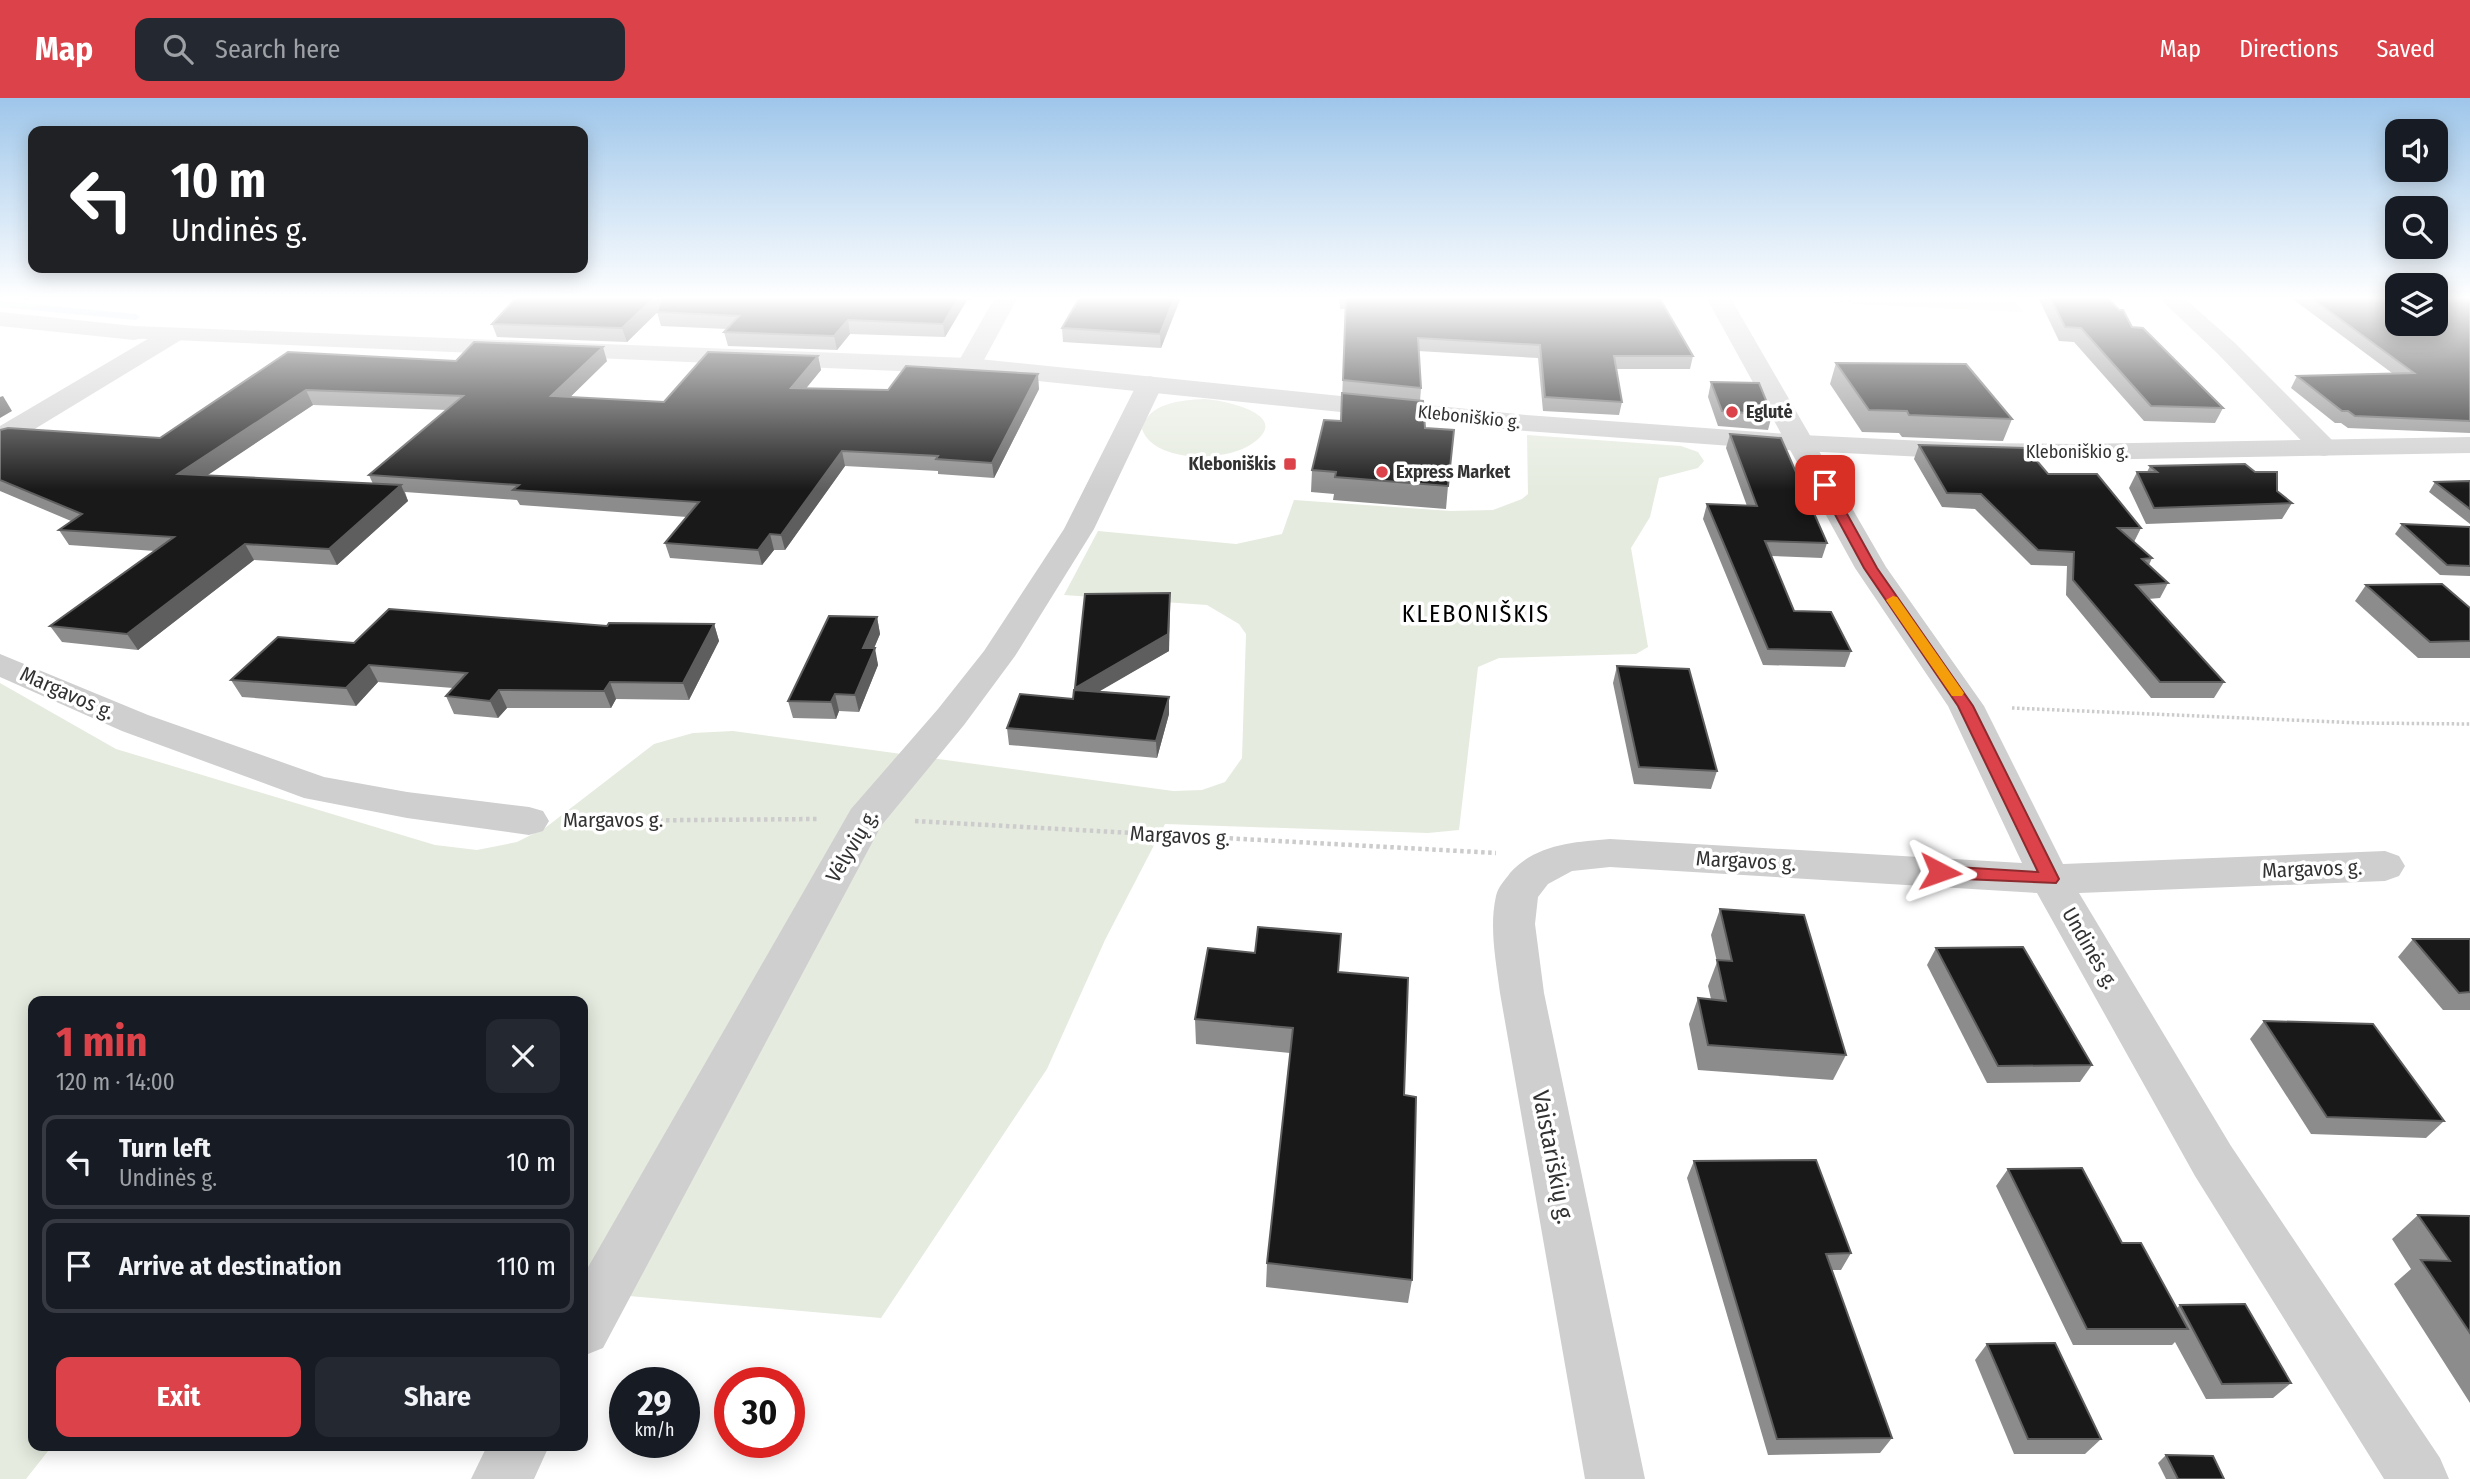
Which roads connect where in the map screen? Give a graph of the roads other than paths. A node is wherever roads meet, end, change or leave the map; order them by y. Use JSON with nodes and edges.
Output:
{"nodes":[{"id":1,"x":127,"y":361,"type":"edge"},
{"id":2,"x":856,"y":361,"type":"edge"},
{"id":3,"x":971,"y":361,"type":"edge"},
{"id":4,"x":1755,"y":361,"type":"edge"},
{"id":5,"x":2239,"y":361,"type":"edge"},
{"id":6,"x":969,"y":366,"type":"junction"},
{"id":7,"x":1150,"y":384,"type":"junction"},
{"id":8,"x":0,"y":438,"type":"edge"},
{"id":9,"x":1802,"y":443,"type":"junction"},
{"id":10,"x":2470,"y":445,"type":"edge"},
{"id":11,"x":2325,"y":448,"type":"junction"},
{"id":12,"x":0,"y":664,"type":"edge"},
{"id":13,"x":529,"y":821,"type":"road end"},
{"id":14,"x":1564,"y":857,"type":"joint"},
{"id":15,"x":2385,"y":866,"type":"dead end"},
{"id":16,"x":2050,"y":879,"type":"junction"},
{"id":17,"x":588,"y":1320,"type":"edge"},
{"id":18,"x":516,"y":1451,"type":"edge"},
{"id":19,"x":501,"y":1479,"type":"edge"},
{"id":20,"x":1615,"y":1479,"type":"edge"},
{"id":21,"x":2419,"y":1479,"type":"edge"}],
"edges":[{"from":1,"to":8,"type":"street"},
{"from":2,"to":6,"type":"street","name":"Kleboniškio g."},
{"from":3,"to":6,"type":"street"},
{"from":4,"to":9,"type":"street","name":"Undinės g."},
{"from":5,"to":11,"type":"street"},
{"from":6,"to":7,"type":"street","name":"Kleboniškio g."},
{"from":7,"to":9,"type":"street","name":"Kleboniškio g."},
{"from":7,"to":17,"type":"street","name":"Vėlyvių g."},
{"from":9,"to":11,"type":"street","name":"Kleboniškio g."},
{"from":9,"to":16,"type":"street","name":"Undinės g."},
{"from":10,"to":11,"type":"street","name":"Kleboniškio g."},
{"from":12,"to":13,"type":"street","name":"Margavos g."},
{"from":14,"to":16,"type":"street","name":"Margavos g."},
{"from":14,"to":20,"type":"street","name":"Vaistariškių g."},
{"from":15,"to":16,"type":"street","name":"Margavos g."},
{"from":16,"to":21,"type":"street","name":"Undinės g."},
{"from":18,"to":19,"type":"street"}]}
